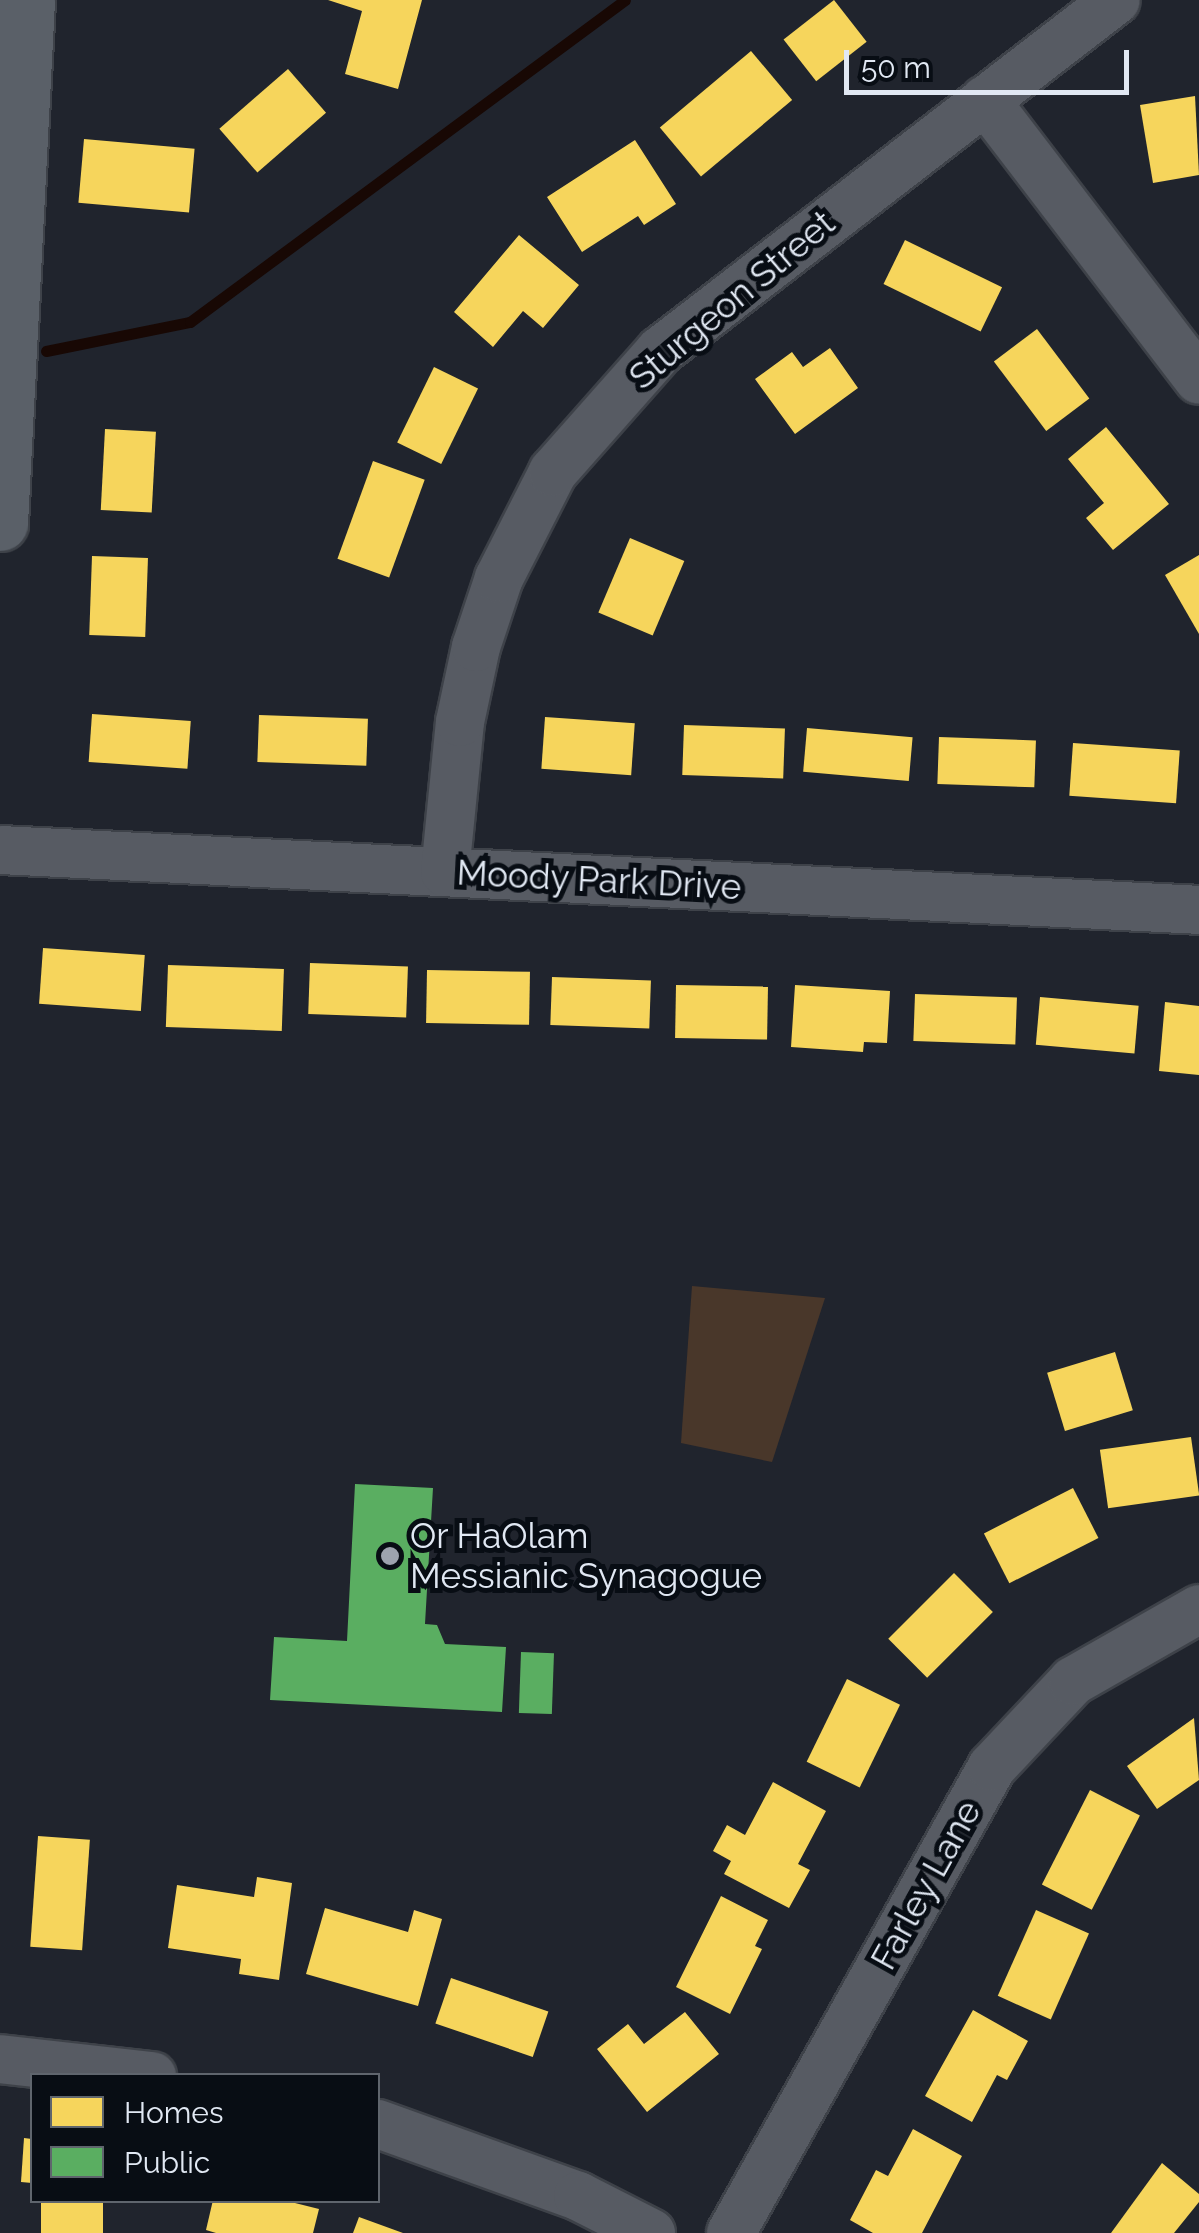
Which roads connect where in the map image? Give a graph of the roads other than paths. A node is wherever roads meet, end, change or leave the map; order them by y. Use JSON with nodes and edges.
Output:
{"nodes":[{"id":1,"x":27,"y":0,"type":"edge"},
{"id":2,"x":1116,"y":0,"type":"edge"},
{"id":3,"x":985,"y":100,"type":"junction"},
{"id":4,"x":1199,"y":380,"type":"edge"},
{"id":5,"x":0,"y":499,"type":"edge"},
{"id":6,"x":0,"y":850,"type":"edge"},
{"id":7,"x":445,"y":872,"type":"junction"},
{"id":8,"x":1199,"y":910,"type":"edge"},
{"id":9,"x":1199,"y":1608,"type":"edge"},
{"id":10,"x":0,"y":2059,"type":"edge"},
{"id":11,"x":125,"y":2073,"type":"edge"},
{"id":12,"x":380,"y":2125,"type":"edge"},
{"id":13,"x":651,"y":2233,"type":"edge"},
{"id":14,"x":731,"y":2233,"type":"edge"}],
"edges":[{"from":1,"to":5,"type":"main road"},
{"from":2,"to":3,"type":"street","name":"Sturgeon Street"},
{"from":3,"to":4,"type":"street"},
{"from":3,"to":7,"type":"street","name":"Sturgeon Street"},
{"from":6,"to":7,"type":"street","name":"Moody Park Drive"},
{"from":7,"to":8,"type":"street","name":"Moody Park Drive"},
{"from":9,"to":14,"type":"street","name":"Farley Lane"},
{"from":10,"to":11,"type":"street"},
{"from":12,"to":13,"type":"street"}]}
